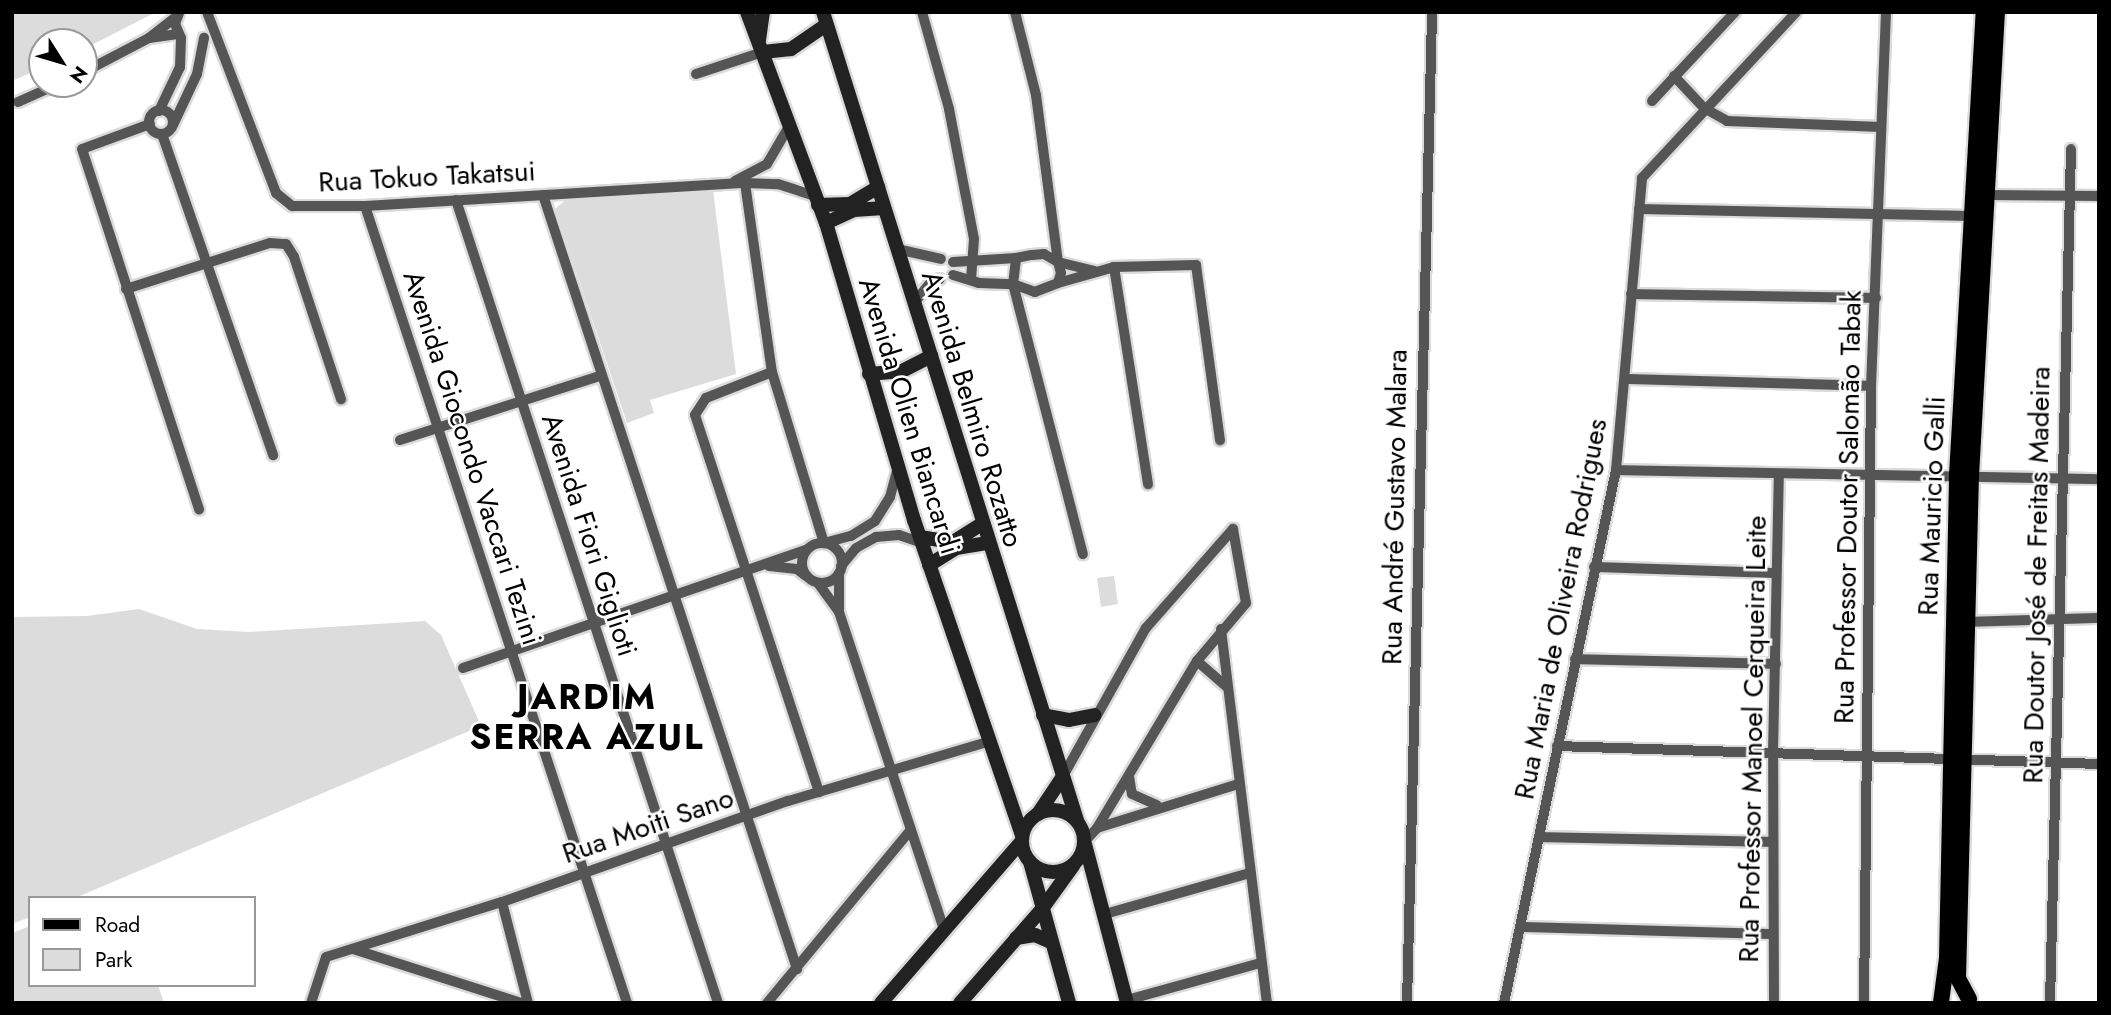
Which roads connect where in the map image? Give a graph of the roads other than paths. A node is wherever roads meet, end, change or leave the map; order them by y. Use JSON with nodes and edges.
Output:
{"nodes":[{"id":1,"x":222,"y":12,"type":"edge"},
{"id":2,"x":747,"y":12,"type":"edge"},
{"id":3,"x":763,"y":12,"type":"edge"},
{"id":4,"x":922,"y":12,"type":"edge"},
{"id":5,"x":1015,"y":12,"type":"edge"},
{"id":6,"x":1432,"y":12,"type":"edge"},
{"id":7,"x":1735,"y":12,"type":"edge"},
{"id":8,"x":1796,"y":12,"type":"edge"},
{"id":9,"x":1886,"y":12,"type":"edge"},
{"id":10,"x":1984,"y":12,"type":"edge"},
{"id":11,"x":1997,"y":12,"type":"edge"},
{"id":12,"x":178,"y":13,"type":"edge"},
{"id":13,"x":209,"y":18,"type":"edge"},
{"id":14,"x":825,"y":18,"type":"edge"},
{"id":15,"x":180,"y":36,"type":"junction"},
{"id":16,"x":205,"y":37,"type":"junction"},
{"id":17,"x":149,"y":38,"type":"junction"},
{"id":18,"x":761,"y":47,"type":"junction"},
{"id":19,"x":228,"y":57,"type":"junction"},
{"id":20,"x":98,"y":65,"type":"edge"},
{"id":21,"x":180,"y":67,"type":"junction"},
{"id":22,"x":197,"y":74,"type":"junction"},
{"id":23,"x":696,"y":75,"type":"dead end"},
{"id":24,"x":1674,"y":76,"type":"junction"},
{"id":25,"x":28,"y":98,"type":"edge"},
{"id":26,"x":1652,"y":101,"type":"dead end"},
{"id":27,"x":18,"y":102,"type":"dead end"},
{"id":28,"x":1704,"y":108,"type":"junction"},
{"id":29,"x":159,"y":111,"type":"junction"},
{"id":30,"x":150,"y":124,"type":"junction"},
{"id":31,"x":173,"y":125,"type":"junction"},
{"id":32,"x":1881,"y":127,"type":"junction"},
{"id":33,"x":788,"y":128,"type":"junction"},
{"id":34,"x":162,"y":134,"type":"junction"},
{"id":35,"x":2071,"y":149,"type":"dead end"},
{"id":36,"x":745,"y":183,"type":"junction"},
{"id":37,"x":730,"y":184,"type":"junction"},
{"id":38,"x":877,"y":187,"type":"junction"},
{"id":39,"x":2068,"y":194,"type":"junction"},
{"id":40,"x":543,"y":195,"type":"junction"},
{"id":41,"x":1988,"y":195,"type":"junction"},
{"id":42,"x":2099,"y":196,"type":"edge"},
{"id":43,"x":456,"y":200,"type":"junction"},
{"id":44,"x":816,"y":200,"type":"junction"},
{"id":45,"x":365,"y":206,"type":"junction"},
{"id":46,"x":884,"y":208,"type":"junction"},
{"id":47,"x":1639,"y":209,"type":"junction"},
{"id":48,"x":1880,"y":214,"type":"junction"},
{"id":49,"x":1971,"y":216,"type":"junction"},
{"id":50,"x":826,"y":223,"type":"junction"},
{"id":51,"x":1056,"y":233,"type":"junction"},
{"id":52,"x":897,"y":249,"type":"junction"},
{"id":53,"x":1044,"y":254,"type":"junction"},
{"id":54,"x":1016,"y":258,"type":"junction"},
{"id":55,"x":972,"y":259,"type":"junction"},
{"id":56,"x":953,"y":262,"type":"dead end"},
{"id":57,"x":1058,"y":262,"type":"junction"},
{"id":58,"x":204,"y":265,"type":"junction"},
{"id":59,"x":1114,"y":267,"type":"junction"},
{"id":60,"x":1094,"y":271,"type":"junction"},
{"id":61,"x":953,"y":275,"type":"dead end"},
{"id":62,"x":971,"y":280,"type":"junction"},
{"id":63,"x":1058,"y":283,"type":"junction"},
{"id":64,"x":1013,"y":284,"type":"junction"},
{"id":65,"x":126,"y":289,"type":"junction"},
{"id":66,"x":1029,"y":292,"type":"junction"},
{"id":67,"x":1631,"y":294,"type":"junction"},
{"id":68,"x":1876,"y":298,"type":"junction"},
{"id":69,"x":914,"y":303,"type":"junction"},
{"id":70,"x":1020,"y":316,"type":"junction"},
{"id":71,"x":931,"y":356,"type":"junction"},
{"id":72,"x":772,"y":372,"type":"junction"},
{"id":73,"x":937,"y":373,"type":"junction"},
{"id":74,"x":869,"y":374,"type":"junction"},
{"id":75,"x":602,"y":375,"type":"junction"},
{"id":76,"x":1625,"y":379,"type":"junction"},
{"id":77,"x":1871,"y":386,"type":"junction"},
{"id":78,"x":874,"y":389,"type":"junction"},
{"id":79,"x":341,"y":400,"type":"dead end"},
{"id":80,"x":522,"y":402,"type":"junction"},
{"id":81,"x":439,"y":430,"type":"junction"},
{"id":82,"x":400,"y":440,"type":"dead end"},
{"id":83,"x":1220,"y":440,"type":"dead end"},
{"id":84,"x":272,"y":456,"type":"dead end"},
{"id":85,"x":898,"y":467,"type":"junction"},
{"id":86,"x":1616,"y":470,"type":"junction"},
{"id":87,"x":1870,"y":473,"type":"junction"},
{"id":88,"x":1964,"y":475,"type":"junction"},
{"id":89,"x":1779,"y":476,"type":"junction"},
{"id":90,"x":2060,"y":479,"type":"junction"},
{"id":91,"x":2099,"y":479,"type":"edge"},
{"id":92,"x":1147,"y":484,"type":"dead end"},
{"id":93,"x":199,"y":509,"type":"dead end"},
{"id":94,"x":982,"y":524,"type":"junction"},
{"id":95,"x":921,"y":540,"type":"junction"},
{"id":96,"x":824,"y":543,"type":"junction"},
{"id":97,"x":987,"y":543,"type":"junction"},
{"id":98,"x":806,"y":550,"type":"junction"},
{"id":99,"x":1083,"y":554,"type":"dead end"},
{"id":100,"x":929,"y":565,"type":"junction"},
{"id":101,"x":759,"y":566,"type":"junction"},
{"id":102,"x":1594,"y":567,"type":"junction"},
{"id":103,"x":840,"y":569,"type":"junction"},
{"id":104,"x":743,"y":572,"type":"junction"},
{"id":105,"x":1776,"y":573,"type":"junction"},
{"id":106,"x":806,"y":576,"type":"junction"},
{"id":107,"x":818,"y":583,"type":"junction"},
{"id":108,"x":675,"y":597,"type":"junction"},
{"id":109,"x":839,"y":612,"type":"junction"},
{"id":110,"x":2061,"y":618,"type":"junction"},
{"id":111,"x":2099,"y":618,"type":"edge"},
{"id":112,"x":1961,"y":622,"type":"junction"},
{"id":113,"x":594,"y":624,"type":"junction"},
{"id":114,"x":1221,"y":629,"type":"junction"},
{"id":115,"x":511,"y":652,"type":"junction"},
{"id":116,"x":1575,"y":659,"type":"junction"},
{"id":117,"x":1197,"y":661,"type":"junction"},
{"id":118,"x":1776,"y":664,"type":"junction"},
{"id":119,"x":463,"y":668,"type":"dead end"},
{"id":120,"x":1227,"y":687,"type":"junction"},
{"id":121,"x":1043,"y":715,"type":"junction"},
{"id":122,"x":1095,"y":715,"type":"junction"},
{"id":123,"x":987,"y":742,"type":"junction"},
{"id":124,"x":1557,"y":746,"type":"junction"},
{"id":125,"x":1773,"y":753,"type":"junction"},
{"id":126,"x":1865,"y":754,"type":"junction"},
{"id":127,"x":1957,"y":757,"type":"junction"},
{"id":128,"x":2056,"y":763,"type":"junction"},
{"id":129,"x":2099,"y":764,"type":"edge"},
{"id":130,"x":889,"y":771,"type":"junction"},
{"id":131,"x":1129,"y":774,"type":"junction"},
{"id":132,"x":1062,"y":778,"type":"junction"},
{"id":133,"x":1238,"y":784,"type":"junction"},
{"id":134,"x":819,"y":792,"type":"junction"},
{"id":135,"x":1160,"y":805,"type":"junction"},
{"id":136,"x":1038,"y":814,"type":"junction"},
{"id":137,"x":747,"y":816,"type":"junction"},
{"id":138,"x":1077,"y":820,"type":"junction"},
{"id":139,"x":1097,"y":828,"type":"junction"},
{"id":140,"x":909,"y":832,"type":"junction"},
{"id":141,"x":1541,"y":837,"type":"junction"},
{"id":142,"x":1022,"y":838,"type":"junction"},
{"id":143,"x":1772,"y":842,"type":"junction"},
{"id":144,"x":1085,"y":843,"type":"junction"},
{"id":145,"x":663,"y":844,"type":"junction"},
{"id":146,"x":1030,"y":862,"type":"junction"},
{"id":147,"x":1073,"y":865,"type":"junction"},
{"id":148,"x":582,"y":872,"type":"junction"},
{"id":149,"x":1250,"y":873,"type":"junction"},
{"id":150,"x":502,"y":902,"type":"junction"},
{"id":151,"x":1042,"y":909,"type":"junction"},
{"id":152,"x":1105,"y":914,"type":"junction"},
{"id":153,"x":1521,"y":927,"type":"junction"},
{"id":154,"x":944,"y":930,"type":"junction"},
{"id":155,"x":1773,"y":934,"type":"junction"},
{"id":156,"x":1016,"y":937,"type":"junction"},
{"id":157,"x":1051,"y":942,"type":"junction"},
{"id":158,"x":352,"y":949,"type":"junction"},
{"id":159,"x":1260,"y":963,"type":"junction"},
{"id":160,"x":797,"y":969,"type":"junction"},
{"id":161,"x":1972,"y":1001,"type":"edge"},
{"id":162,"x":1127,"y":1002,"type":"edge"},
{"id":163,"x":1940,"y":1002,"type":"edge"},
{"id":164,"x":311,"y":1003,"type":"edge"},
{"id":165,"x":521,"y":1003,"type":"edge"},
{"id":166,"x":528,"y":1003,"type":"edge"},
{"id":167,"x":627,"y":1003,"type":"edge"},
{"id":168,"x":718,"y":1003,"type":"edge"},
{"id":169,"x":767,"y":1003,"type":"edge"},
{"id":170,"x":881,"y":1003,"type":"edge"},
{"id":171,"x":960,"y":1003,"type":"edge"},
{"id":172,"x":1069,"y":1003,"type":"edge"},
{"id":173,"x":1267,"y":1003,"type":"edge"},
{"id":174,"x":1407,"y":1003,"type":"edge"},
{"id":175,"x":1504,"y":1003,"type":"edge"},
{"id":176,"x":1774,"y":1003,"type":"edge"},
{"id":177,"x":1864,"y":1003,"type":"edge"},
{"id":178,"x":2050,"y":1003,"type":"edge"}],
"edges":[{"from":1,"to":13,"type":"street"},
{"from":2,"to":18,"type":"street","name":"Avenida Olien Biancardi"},
{"from":3,"to":18,"type":"street"},
{"from":4,"to":55,"type":"street"},
{"from":5,"to":51,"type":"street"},
{"from":6,"to":174,"type":"street","name":"Rua André Gustavo Malara"},
{"from":7,"to":24,"type":"street"},
{"from":8,"to":28,"type":"street"},
{"from":9,"to":32,"type":"street","name":"Rua Professor Doutor Salomão Tabak"},
{"from":10,"to":49,"type":"main road","name":"Rua Mauricio Galli"},
{"from":11,"to":41,"type":"main road","name":"Rua Mauricio Galli"},
{"from":12,"to":15,"type":"street"},
{"from":12,"to":17,"type":"street"},
{"from":13,"to":16,"type":"street"},
{"from":13,"to":19,"type":"street","name":"Rua Tokuo Takatsui"},
{"from":14,"to":18,"type":"street"},
{"from":14,"to":38,"type":"street","name":"Avenida Belmiro Rozatto"},
{"from":15,"to":16,"type":"street"},
{"from":15,"to":17,"type":"street"},
{"from":15,"to":21,"type":"street"},
{"from":16,"to":19,"type":"street"},
{"from":16,"to":22,"type":"street"},
{"from":17,"to":20,"type":"street"},
{"from":18,"to":23,"type":"street"},
{"from":18,"to":33,"type":"street","name":"Avenida Olien Biancardi"},
{"from":19,"to":45,"type":"street","name":"Rua Tokuo Takatsui"},
{"from":21,"to":22,"type":"street"},
{"from":21,"to":29,"type":"street"},
{"from":22,"to":31,"type":"street"},
{"from":24,"to":26,"type":"street"},
{"from":24,"to":28,"type":"street"},
{"from":25,"to":27,"type":"street"},
{"from":28,"to":32,"type":"street"},
{"from":28,"to":47,"type":"street","name":"Rua Maria de Oliveira Rodrigues"},
{"from":29,"to":30,"type":"street"},
{"from":29,"to":31,"type":"street"},
{"from":30,"to":34,"type":"street"},
{"from":30,"to":65,"type":"street"},
{"from":31,"to":34,"type":"street"},
{"from":32,"to":48,"type":"street","name":"Rua Professor Doutor Salomão Tabak"},
{"from":33,"to":37,"type":"street","name":"Rua Tokuo Takatsui"},
{"from":33,"to":44,"type":"street","name":"Avenida Olien Biancardi"},
{"from":34,"to":58,"type":"street"},
{"from":35,"to":39,"type":"street","name":"Rua Doutor José de Freitas Madeira"},
{"from":36,"to":37,"type":"street","name":"Rua Tokuo Takatsui"},
{"from":36,"to":44,"type":"street","name":"Rua Tokuo Takatsui"},
{"from":36,"to":72,"type":"street"},
{"from":37,"to":40,"type":"street","name":"Rua Tokuo Takatsui"},
{"from":38,"to":44,"type":"street"},
{"from":38,"to":46,"type":"street","name":"Avenida Belmiro Rozatto"},
{"from":39,"to":41,"type":"street"},
{"from":39,"to":42,"type":"street"},
{"from":39,"to":90,"type":"street","name":"Rua Doutor José de Freitas Madeira"},
{"from":40,"to":43,"type":"street","name":"Rua Tokuo Takatsui"},
{"from":40,"to":75,"type":"street"},
{"from":41,"to":88,"type":"main road","name":"Rua Mauricio Galli"},
{"from":43,"to":45,"type":"street","name":"Rua Tokuo Takatsui"},
{"from":43,"to":80,"type":"street","name":"Avenida Fiori Giglioti"},
{"from":44,"to":50,"type":"street","name":"Avenida Olien Biancardi"},
{"from":45,"to":81,"type":"street","name":"Avenida Giocondo Vaccari Tezini"},
{"from":46,"to":50,"type":"street"},
{"from":46,"to":52,"type":"street","name":"Avenida Belmiro Rozatto"},
{"from":47,"to":48,"type":"street"},
{"from":47,"to":67,"type":"street","name":"Rua Maria de Oliveira Rodrigues"},
{"from":48,"to":49,"type":"street"},
{"from":48,"to":68,"type":"street","name":"Rua Professor Doutor Salomão Tabak"},
{"from":49,"to":88,"type":"main road","name":"Rua Mauricio Galli"},
{"from":50,"to":74,"type":"street","name":"Avenida Olien Biancardi"},
{"from":51,"to":53,"type":"street"},
{"from":51,"to":57,"type":"street"},
{"from":52,"to":69,"type":"street","name":"Avenida Belmiro Rozatto"},
{"from":52,"to":69,"type":"street"},
{"from":53,"to":54,"type":"street"},
{"from":53,"to":57,"type":"street"},
{"from":54,"to":55,"type":"street"},
{"from":54,"to":64,"type":"street"},
{"from":55,"to":56,"type":"street"},
{"from":55,"to":62,"type":"street"},
{"from":57,"to":60,"type":"street"},
{"from":57,"to":63,"type":"street"},
{"from":58,"to":65,"type":"street"},
{"from":58,"to":79,"type":"street"},
{"from":58,"to":84,"type":"street"},
{"from":59,"to":60,"type":"street"},
{"from":59,"to":83,"type":"street"},
{"from":59,"to":92,"type":"street"},
{"from":60,"to":63,"type":"street"},
{"from":61,"to":62,"type":"street"},
{"from":62,"to":64,"type":"street"},
{"from":63,"to":66,"type":"street"},
{"from":64,"to":66,"type":"street"},
{"from":64,"to":70,"type":"street"},
{"from":65,"to":93,"type":"street"},
{"from":66,"to":70,"type":"street"},
{"from":67,"to":68,"type":"street"},
{"from":67,"to":76,"type":"street","name":"Rua Maria de Oliveira Rodrigues"},
{"from":68,"to":77,"type":"street","name":"Rua Professor Doutor Salomão Tabak"},
{"from":69,"to":71,"type":"street","name":"Avenida Belmiro Rozatto"},
{"from":70,"to":99,"type":"street"},
{"from":71,"to":73,"type":"street","name":"Avenida Belmiro Rozatto"},
{"from":71,"to":74,"type":"street"},
{"from":72,"to":96,"type":"street"},
{"from":72,"to":104,"type":"street"},
{"from":73,"to":78,"type":"street"},
{"from":73,"to":94,"type":"street","name":"Avenida Belmiro Rozatto"},
{"from":74,"to":78,"type":"street","name":"Avenida Olien Biancardi"},
{"from":75,"to":80,"type":"street"},
{"from":75,"to":108,"type":"street"},
{"from":76,"to":77,"type":"street"},
{"from":76,"to":86,"type":"street","name":"Rua Maria de Oliveira Rodrigues"},
{"from":77,"to":87,"type":"street","name":"Rua Professor Doutor Salomão Tabak"},
{"from":78,"to":85,"type":"street","name":"Avenida Olien Biancardi"},
{"from":80,"to":81,"type":"street"},
{"from":80,"to":113,"type":"street","name":"Avenida Fiori Giglioti"},
{"from":81,"to":82,"type":"street"},
{"from":81,"to":115,"type":"street","name":"Avenida Giocondo Vaccari Tezini"},
{"from":85,"to":95,"type":"street","name":"Avenida Olien Biancardi"},
{"from":85,"to":96,"type":"street"},
{"from":86,"to":89,"type":"street"},
{"from":86,"to":102,"type":"street","name":"Rua Maria de Oliveira Rodrigues"},
{"from":87,"to":88,"type":"street"},
{"from":87,"to":89,"type":"street"},
{"from":87,"to":126,"type":"street","name":"Rua Professor Doutor Salomão Tabak"},
{"from":88,"to":90,"type":"street"},
{"from":88,"to":112,"type":"main road","name":"Rua Mauricio Galli"},
{"from":89,"to":105,"type":"street","name":"Rua Professor Manoel Cerqueira Leite"},
{"from":90,"to":91,"type":"street"},
{"from":90,"to":110,"type":"street","name":"Rua Doutor José de Freitas Madeira"},
{"from":94,"to":95,"type":"street"},
{"from":94,"to":97,"type":"street","name":"Avenida Belmiro Rozatto"},
{"from":95,"to":100,"type":"street","name":"Avenida Olien Biancardi"},
{"from":95,"to":103,"type":"street"},
{"from":96,"to":98,"type":"street"},
{"from":96,"to":103,"type":"street"},
{"from":97,"to":100,"type":"street"},
{"from":97,"to":121,"type":"street","name":"Avenida Belmiro Rozatto"},
{"from":98,"to":101,"type":"street"},
{"from":98,"to":106,"type":"street"},
{"from":100,"to":123,"type":"street","name":"Avenida Olien Biancardi"},
{"from":101,"to":104,"type":"street"},
{"from":101,"to":106,"type":"street"},
{"from":102,"to":105,"type":"street"},
{"from":102,"to":116,"type":"street","name":"Rua Maria de Oliveira Rodrigues"},
{"from":103,"to":107,"type":"street"},
{"from":103,"to":109,"type":"street"},
{"from":104,"to":108,"type":"street"},
{"from":104,"to":134,"type":"street"},
{"from":105,"to":118,"type":"street","name":"Rua Professor Manoel Cerqueira Leite"},
{"from":106,"to":107,"type":"street"},
{"from":107,"to":109,"type":"street"},
{"from":108,"to":113,"type":"street"},
{"from":108,"to":137,"type":"street"},
{"from":109,"to":130,"type":"street"},
{"from":110,"to":111,"type":"street"},
{"from":110,"to":112,"type":"street"},
{"from":110,"to":128,"type":"street","name":"Rua Doutor José de Freitas Madeira"},
{"from":112,"to":127,"type":"main road","name":"Rua Mauricio Galli"},
{"from":113,"to":115,"type":"street"},
{"from":113,"to":145,"type":"street","name":"Avenida Fiori Giglioti"},
{"from":114,"to":117,"type":"street"},
{"from":114,"to":120,"type":"street"},
{"from":114,"to":122,"type":"street"},
{"from":115,"to":119,"type":"street"},
{"from":115,"to":148,"type":"street","name":"Avenida Giocondo Vaccari Tezini"},
{"from":116,"to":118,"type":"street"},
{"from":116,"to":124,"type":"street","name":"Rua Maria de Oliveira Rodrigues"},
{"from":117,"to":120,"type":"street"},
{"from":117,"to":131,"type":"street"},
{"from":118,"to":125,"type":"street","name":"Rua Professor Manoel Cerqueira Leite"},
{"from":120,"to":133,"type":"street"},
{"from":121,"to":122,"type":"street"},
{"from":121,"to":132,"type":"street","name":"Avenida Belmiro Rozatto"},
{"from":122,"to":132,"type":"street"},
{"from":123,"to":130,"type":"street","name":"Rua Moiti Sano"},
{"from":123,"to":142,"type":"street","name":"Avenida Olien Biancardi"},
{"from":124,"to":125,"type":"street"},
{"from":124,"to":141,"type":"street","name":"Rua Maria de Oliveira Rodrigues"},
{"from":125,"to":126,"type":"street"},
{"from":125,"to":143,"type":"street","name":"Rua Professor Manoel Cerqueira Leite"},
{"from":126,"to":127,"type":"street"},
{"from":126,"to":177,"type":"street","name":"Rua Professor Doutor Salomão Tabak"},
{"from":127,"to":128,"type":"street"},
{"from":127,"to":161,"type":"main road","name":"Rua Mauricio Galli"},
{"from":127,"to":163,"type":"main road","name":"Rua Mauricio Galli"},
{"from":128,"to":129,"type":"street"},
{"from":128,"to":178,"type":"street","name":"Rua Doutor José de Freitas Madeira"},
{"from":130,"to":134,"type":"street","name":"Rua Moiti Sano"},
{"from":130,"to":140,"type":"street"},
{"from":131,"to":135,"type":"street"},
{"from":131,"to":139,"type":"street"},
{"from":132,"to":136,"type":"street"},
{"from":132,"to":138,"type":"street","name":"Avenida Belmiro Rozatto"},
{"from":133,"to":135,"type":"street"},
{"from":133,"to":149,"type":"street"},
{"from":134,"to":137,"type":"street","name":"Rua Moiti Sano"},
{"from":135,"to":139,"type":"street"},
{"from":136,"to":138,"type":"street"},
{"from":136,"to":142,"type":"street"},
{"from":137,"to":145,"type":"street","name":"Rua Moiti Sano"},
{"from":137,"to":160,"type":"street"},
{"from":138,"to":144,"type":"street"},
{"from":139,"to":144,"type":"street"},
{"from":140,"to":154,"type":"street"},
{"from":140,"to":160,"type":"street"},
{"from":141,"to":143,"type":"street"},
{"from":141,"to":153,"type":"street","name":"Rua Maria de Oliveira Rodrigues"},
{"from":142,"to":146,"type":"street"},
{"from":142,"to":154,"type":"street"},
{"from":143,"to":155,"type":"street","name":"Rua Professor Manoel Cerqueira Leite"},
{"from":144,"to":147,"type":"street"},
{"from":144,"to":152,"type":"street"},
{"from":145,"to":148,"type":"street","name":"Rua Moiti Sano"},
{"from":145,"to":168,"type":"street","name":"Avenida Fiori Giglioti"},
{"from":146,"to":147,"type":"street"},
{"from":146,"to":151,"type":"street"},
{"from":147,"to":151,"type":"street"},
{"from":148,"to":150,"type":"street","name":"Rua Moiti Sano"},
{"from":148,"to":167,"type":"street","name":"Avenida Giocondo Vaccari Tezini"},
{"from":149,"to":152,"type":"street"},
{"from":149,"to":159,"type":"street"},
{"from":150,"to":158,"type":"street","name":"Rua Moiti Sano"},
{"from":150,"to":166,"type":"street"},
{"from":151,"to":156,"type":"street"},
{"from":151,"to":157,"type":"street"},
{"from":152,"to":162,"type":"street"},
{"from":153,"to":155,"type":"street"},
{"from":153,"to":175,"type":"street","name":"Rua Maria de Oliveira Rodrigues"},
{"from":154,"to":170,"type":"street"},
{"from":155,"to":176,"type":"street","name":"Rua Professor Manoel Cerqueira Leite"},
{"from":156,"to":157,"type":"street"},
{"from":156,"to":171,"type":"street"},
{"from":157,"to":172,"type":"street"},
{"from":158,"to":164,"type":"street","name":"Rua Moiti Sano"},
{"from":158,"to":165,"type":"street"},
{"from":159,"to":162,"type":"street"},
{"from":159,"to":173,"type":"street"},
{"from":160,"to":169,"type":"street"},
{"from":161,"to":163,"type":"main road"}]}
